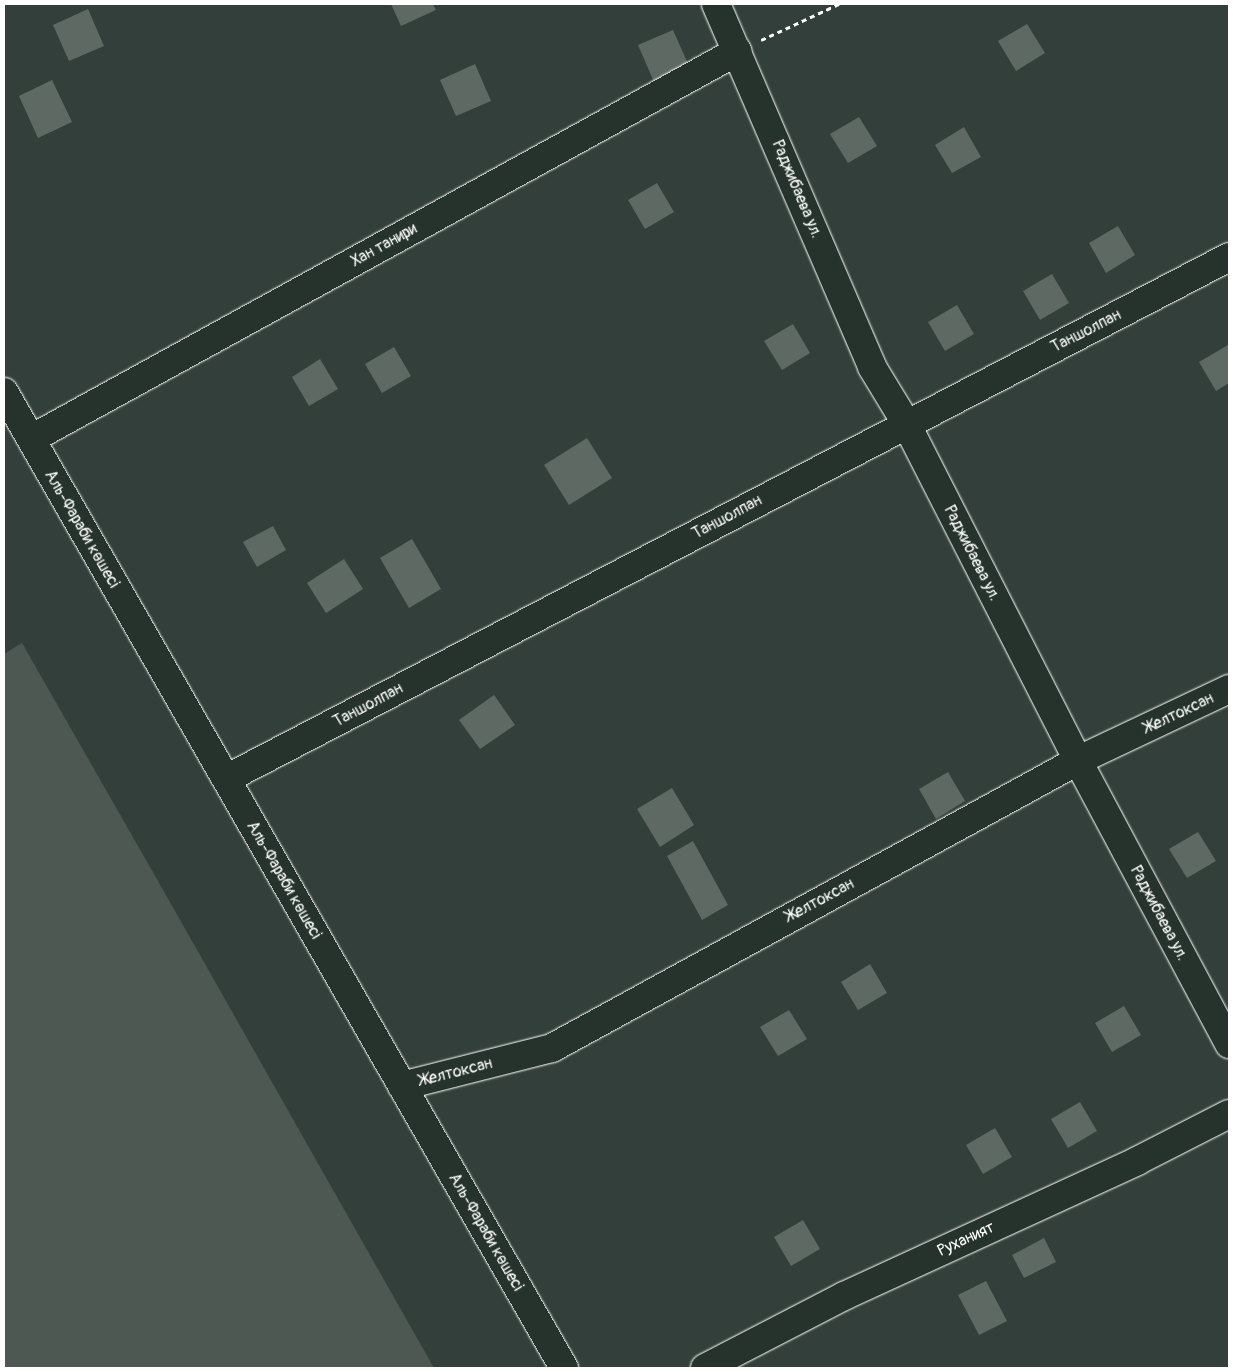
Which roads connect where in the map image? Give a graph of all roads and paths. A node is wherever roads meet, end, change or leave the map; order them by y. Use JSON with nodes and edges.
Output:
{"nodes":[{"id":1,"x":716,"y":4,"type":"edge"},
{"id":2,"x":839,"y":4,"type":"edge"},
{"id":3,"x":738,"y":51,"type":"junction"},
{"id":4,"x":1229,"y":257,"type":"edge"},
{"id":5,"x":4,"y":392,"type":"edge"},
{"id":6,"x":906,"y":424,"type":"junction"},
{"id":7,"x":31,"y":439,"type":"junction"},
{"id":8,"x":1229,"y":689,"type":"edge"},
{"id":9,"x":1078,"y":761,"type":"junction"},
{"id":10,"x":226,"y":779,"type":"junction"},
{"id":11,"x":1229,"y":1044,"type":"edge"},
{"id":12,"x":402,"y":1086,"type":"junction"},
{"id":13,"x":1229,"y":1114,"type":"edge"},
{"id":14,"x":564,"y":1368,"type":"edge"},
{"id":15,"x":705,"y":1368,"type":"edge"}],
"edges":[{"from":1,"to":3,"type":"main road","name":"Раджибаева ул."},
{"from":2,"to":3,"type":"path"},
{"from":3,"to":6,"type":"main road","name":"Раджибаева ул."},
{"from":3,"to":7,"type":"main road","name":"Хан танири"},
{"from":4,"to":6,"type":"main road","name":"Таншолпан"},
{"from":5,"to":7,"type":"main road","name":"Аль-Фараби көшесі"},
{"from":6,"to":9,"type":"main road","name":"Раджибаева ул."},
{"from":6,"to":10,"type":"main road","name":"Таншолпан"},
{"from":7,"to":10,"type":"main road","name":"Аль-Фараби көшесі"},
{"from":8,"to":9,"type":"main road","name":"Желтоксан"},
{"from":9,"to":11,"type":"main road","name":"Раджибаева ул."},
{"from":9,"to":12,"type":"main road","name":"Желтоксан"},
{"from":10,"to":12,"type":"main road","name":"Аль-Фараби көшесі"},
{"from":12,"to":14,"type":"main road","name":"Аль-Фараби көшесі"},
{"from":13,"to":15,"type":"main road","name":"Руханият"}]}
